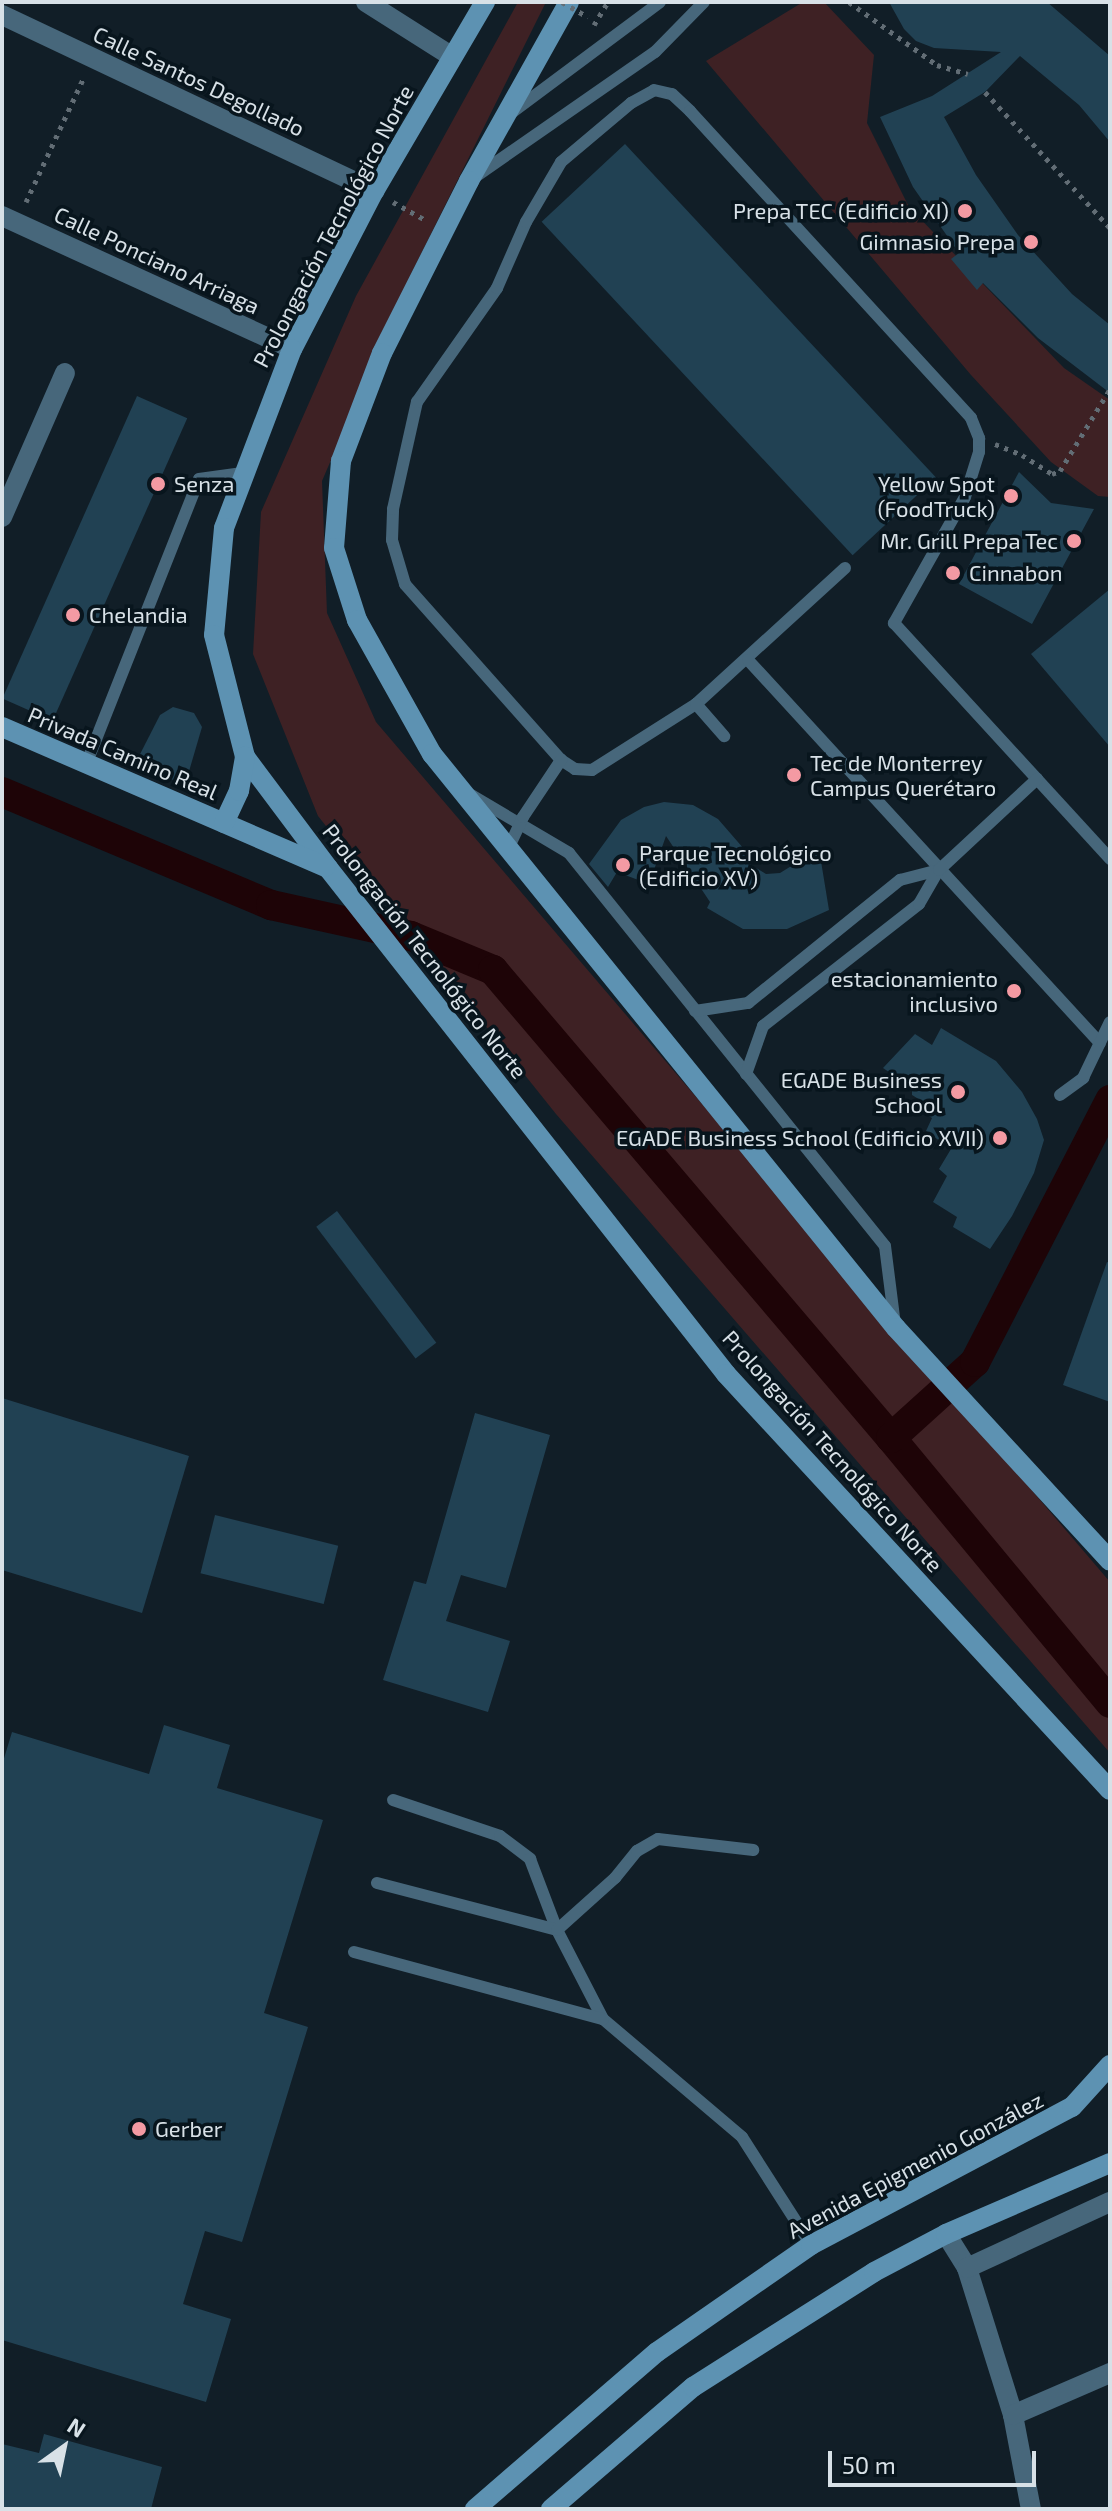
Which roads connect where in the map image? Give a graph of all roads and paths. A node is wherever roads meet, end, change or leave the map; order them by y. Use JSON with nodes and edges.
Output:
{"nodes":[{"id":1,"x":366,"y":2,"type":"edge"},
{"id":2,"x":485,"y":2,"type":"edge"},
{"id":3,"x":562,"y":2,"type":"edge"},
{"id":4,"x":569,"y":2,"type":"edge"},
{"id":5,"x":660,"y":2,"type":"edge"},
{"id":6,"x":704,"y":2,"type":"edge"},
{"id":7,"x":849,"y":2,"type":"edge"},
{"id":8,"x":2,"y":15,"type":"edge"},
{"id":9,"x":588,"y":17,"type":"dead end"},
{"id":10,"x":451,"y":56,"type":"junction"},
{"id":11,"x":93,"y":58,"type":"junction"},
{"id":12,"x":968,"y":74,"type":"dead end"},
{"id":13,"x":985,"y":92,"type":"dead end"},
{"id":14,"x":504,"y":118,"type":"junction"},
{"id":15,"x":469,"y":181,"type":"junction"},
{"id":16,"x":374,"y":191,"type":"junction"},
{"id":17,"x":9,"y":219,"type":"edge"},
{"id":18,"x":1110,"y":228,"type":"edge"},
{"id":19,"x":444,"y":230,"type":"junction"},
{"id":20,"x":292,"y":349,"type":"junction"},
{"id":21,"x":65,"y":373,"type":"dead end"},
{"id":22,"x":1110,"y":389,"type":"edge"},
{"id":23,"x":979,"y":438,"type":"junction"},
{"id":24,"x":243,"y":473,"type":"junction"},
{"id":25,"x":2,"y":517,"type":"edge"},
{"id":26,"x":845,"y":568,"type":"dead end"},
{"id":27,"x":748,"y":660,"type":"junction"},
{"id":28,"x":696,"y":704,"type":"junction"},
{"id":29,"x":2,"y":727,"type":"edge"},
{"id":30,"x":724,"y":736,"type":"dead end"},
{"id":31,"x":245,"y":757,"type":"junction"},
{"id":32,"x":561,"y":760,"type":"junction"},
{"id":33,"x":87,"y":762,"type":"junction"},
{"id":34,"x":1037,"y":779,"type":"junction"},
{"id":35,"x":464,"y":790,"type":"junction"},
{"id":36,"x":224,"y":823,"type":"junction"},
{"id":37,"x":520,"y":824,"type":"junction"},
{"id":38,"x":509,"y":847,"type":"junction"},
{"id":39,"x":1110,"y":859,"type":"edge"},
{"id":40,"x":328,"y":868,"type":"junction"},
{"id":41,"x":939,"y":870,"type":"junction"},
{"id":42,"x":695,"y":1011,"type":"junction"},
{"id":43,"x":1110,"y":1022,"type":"edge"},
{"id":44,"x":1100,"y":1043,"type":"junction"},
{"id":45,"x":746,"y":1074,"type":"junction"},
{"id":46,"x":1060,"y":1095,"type":"dead end"},
{"id":47,"x":896,"y":1328,"type":"junction"},
{"id":48,"x":1110,"y":1561,"type":"edge"},
{"id":49,"x":1110,"y":1790,"type":"edge"},
{"id":50,"x":393,"y":1800,"type":"dead end"},
{"id":51,"x":753,"y":1850,"type":"dead end"},
{"id":52,"x":377,"y":1883,"type":"dead end"},
{"id":53,"x":557,"y":1930,"type":"junction"},
{"id":54,"x":354,"y":1952,"type":"dead end"},
{"id":55,"x":603,"y":2019,"type":"junction"},
{"id":56,"x":1110,"y":2065,"type":"edge"},
{"id":57,"x":1110,"y":2163,"type":"edge"},
{"id":58,"x":1110,"y":2202,"type":"edge"},
{"id":59,"x":946,"y":2234,"type":"junction"},
{"id":60,"x":811,"y":2245,"type":"junction"},
{"id":61,"x":967,"y":2268,"type":"junction"},
{"id":62,"x":1110,"y":2373,"type":"edge"},
{"id":63,"x":1013,"y":2415,"type":"junction"},
{"id":64,"x":475,"y":2509,"type":"edge"},
{"id":65,"x":551,"y":2509,"type":"edge"},
{"id":66,"x":1031,"y":2509,"type":"edge"}],
"edges":[{"from":1,"to":10,"type":"street"},
{"from":2,"to":10,"type":"main road","name":"Prolongación Tecnológico Norte"},
{"from":3,"to":9,"type":"path","bridge":true},
{"from":4,"to":14,"type":"main road"},
{"from":5,"to":14,"type":"lane"},
{"from":6,"to":15,"type":"lane"},
{"from":7,"to":12,"type":"path"},
{"from":8,"to":11,"type":"street","name":"Calle Santos Degollado"},
{"from":10,"to":16,"type":"main road","name":"Prolongación Tecnológico Norte"},
{"from":11,"to":16,"type":"street","name":"Calle Santos Degollado"},
{"from":11,"to":17,"type":"path"},
{"from":13,"to":18,"type":"path"},
{"from":14,"to":15,"type":"main road"},
{"from":15,"to":19,"type":"main road"},
{"from":16,"to":19,"type":"path"},
{"from":16,"to":20,"type":"main road","name":"Prolongación Tecnológico Norte"},
{"from":17,"to":20,"type":"street","name":"Calle Ponciano Arriaga"},
{"from":19,"to":35,"type":"main road"},
{"from":20,"to":24,"type":"main road","name":"Prolongación Tecnológico Norte"},
{"from":21,"to":25,"type":"street"},
{"from":22,"to":23,"type":"path"},
{"from":23,"to":32,"type":"lane"},
{"from":23,"to":34,"type":"lane"},
{"from":24,"to":31,"type":"main road","name":"Prolongación Tecnológico Norte"},
{"from":24,"to":33,"type":"lane"},
{"from":26,"to":27,"type":"lane"},
{"from":27,"to":28,"type":"lane"},
{"from":27,"to":41,"type":"lane"},
{"from":28,"to":30,"type":"lane"},
{"from":28,"to":32,"type":"lane"},
{"from":29,"to":33,"type":"main road","name":"Privada Camino Real"},
{"from":31,"to":36,"type":"main road","name":"Privada Camino Real"},
{"from":31,"to":40,"type":"main road","name":"Prolongación Tecnológico Norte"},
{"from":32,"to":37,"type":"lane"},
{"from":33,"to":36,"type":"main road","name":"Privada Camino Real"},
{"from":34,"to":39,"type":"lane"},
{"from":34,"to":41,"type":"lane"},
{"from":35,"to":37,"type":"lane"},
{"from":35,"to":38,"type":"main road"},
{"from":36,"to":40,"type":"main road","name":"Privada Camino Real"},
{"from":37,"to":38,"type":"lane"},
{"from":37,"to":42,"type":"lane"},
{"from":38,"to":47,"type":"main road"},
{"from":40,"to":49,"type":"main road","name":"Prolongación Tecnológico Norte"},
{"from":41,"to":42,"type":"lane"},
{"from":41,"to":44,"type":"lane"},
{"from":41,"to":45,"type":"lane"},
{"from":42,"to":45,"type":"lane"},
{"from":43,"to":44,"type":"lane"},
{"from":44,"to":46,"type":"lane"},
{"from":45,"to":47,"type":"lane"},
{"from":47,"to":48,"type":"main road"},
{"from":50,"to":53,"type":"lane"},
{"from":51,"to":53,"type":"lane"},
{"from":52,"to":53,"type":"lane"},
{"from":53,"to":55,"type":"lane"},
{"from":54,"to":55,"type":"lane"},
{"from":55,"to":60,"type":"lane"},
{"from":56,"to":60,"type":"main road","name":"Avenida Epigmenio González"},
{"from":57,"to":59,"type":"main road"},
{"from":58,"to":61,"type":"street"},
{"from":59,"to":61,"type":"street"},
{"from":59,"to":65,"type":"main road"},
{"from":60,"to":64,"type":"main road","name":"Avenida Epigmenio González"},
{"from":61,"to":63,"type":"street"},
{"from":62,"to":63,"type":"street"},
{"from":63,"to":66,"type":"street"}]}
